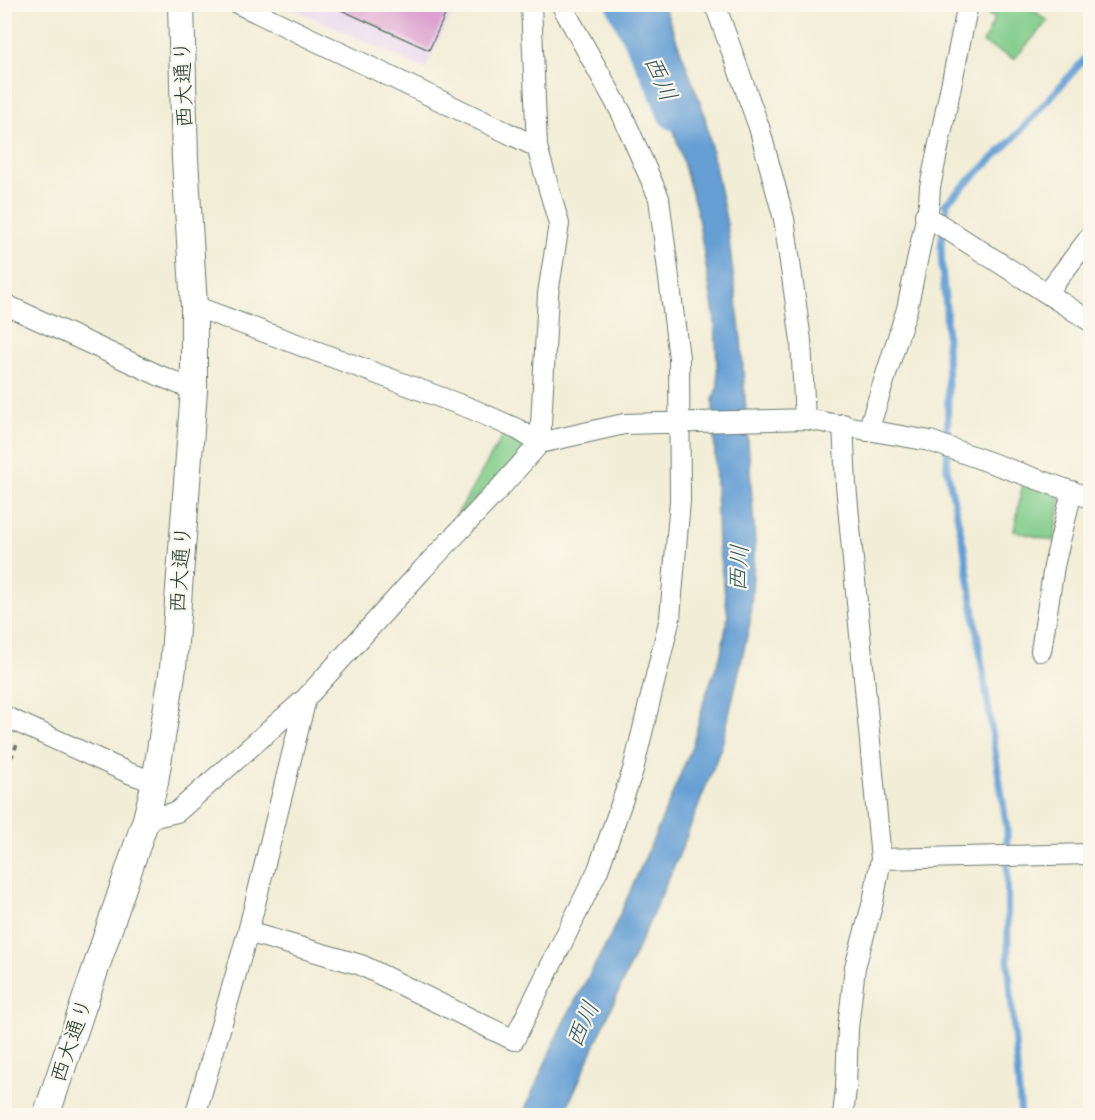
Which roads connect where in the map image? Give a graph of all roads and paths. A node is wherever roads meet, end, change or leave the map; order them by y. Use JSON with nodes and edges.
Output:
{"nodes":[{"id":1,"x":181,"y":4,"type":"edge"},
{"id":2,"x":239,"y":4,"type":"edge"},
{"id":3,"x":531,"y":4,"type":"edge"},
{"id":4,"x":561,"y":4,"type":"edge"},
{"id":5,"x":712,"y":4,"type":"edge"},
{"id":6,"x":968,"y":4,"type":"edge"},
{"id":7,"x":537,"y":147,"type":"junction"},
{"id":8,"x":925,"y":215,"type":"junction"},
{"id":9,"x":1090,"y":237,"type":"edge"},
{"id":10,"x":1047,"y":292,"type":"junction"},
{"id":11,"x":4,"y":304,"type":"edge"},
{"id":12,"x":194,"y":306,"type":"junction"},
{"id":13,"x":1090,"y":321,"type":"edge"},
{"id":14,"x":194,"y":390,"type":"junction"},
{"id":15,"x":805,"y":419,"type":"junction"},
{"id":16,"x":686,"y":422,"type":"junction"},
{"id":17,"x":843,"y":424,"type":"junction"},
{"id":18,"x":868,"y":431,"type":"junction"},
{"id":19,"x":540,"y":443,"type":"junction"},
{"id":20,"x":1072,"y":491,"type":"junction"},
{"id":21,"x":1090,"y":498,"type":"edge"},
{"id":22,"x":1041,"y":651,"type":"dead end"},
{"id":23,"x":306,"y":698,"type":"junction"},
{"id":24,"x":4,"y":716,"type":"edge"},
{"id":25,"x":25,"y":725,"type":"junction"},
{"id":26,"x":4,"y":774,"type":"edge"},
{"id":27,"x":155,"y":782,"type":"junction"},
{"id":28,"x":146,"y":819,"type":"junction"},
{"id":29,"x":1090,"y":854,"type":"edge"},
{"id":30,"x":881,"y":859,"type":"junction"},
{"id":31,"x":248,"y":932,"type":"junction"},
{"id":32,"x":46,"y":1116,"type":"edge"},
{"id":33,"x":195,"y":1116,"type":"edge"},
{"id":34,"x":843,"y":1116,"type":"edge"}],
"edges":[{"from":1,"to":12,"type":"street","name":"西大通り"},
{"from":2,"to":7,"type":"street"},
{"from":3,"to":7,"type":"street"},
{"from":4,"to":16,"type":"street"},
{"from":5,"to":15,"type":"street"},
{"from":6,"to":8,"type":"street"},
{"from":7,"to":19,"type":"street"},
{"from":8,"to":10,"type":"street"},
{"from":8,"to":18,"type":"street"},
{"from":9,"to":10,"type":"street"},
{"from":10,"to":13,"type":"street"},
{"from":11,"to":14,"type":"street"},
{"from":12,"to":14,"type":"street","name":"西大通り"},
{"from":12,"to":19,"type":"street"},
{"from":14,"to":27,"type":"street","name":"西大通り"},
{"from":15,"to":16,"type":"street"},
{"from":15,"to":17,"type":"street"},
{"from":16,"to":19,"type":"street"},
{"from":16,"to":31,"type":"street"},
{"from":17,"to":18,"type":"street"},
{"from":17,"to":30,"type":"street"},
{"from":18,"to":20,"type":"street"},
{"from":19,"to":23,"type":"street"},
{"from":20,"to":21,"type":"street"},
{"from":20,"to":22,"type":"street"},
{"from":23,"to":28,"type":"street"},
{"from":23,"to":31,"type":"street"},
{"from":24,"to":25,"type":"street"},
{"from":25,"to":26,"type":"path"},
{"from":25,"to":27,"type":"street"},
{"from":27,"to":28,"type":"street","name":"西大通り"},
{"from":28,"to":32,"type":"street","name":"西大通り"},
{"from":29,"to":30,"type":"street"},
{"from":30,"to":34,"type":"street"},
{"from":31,"to":33,"type":"street"}]}
